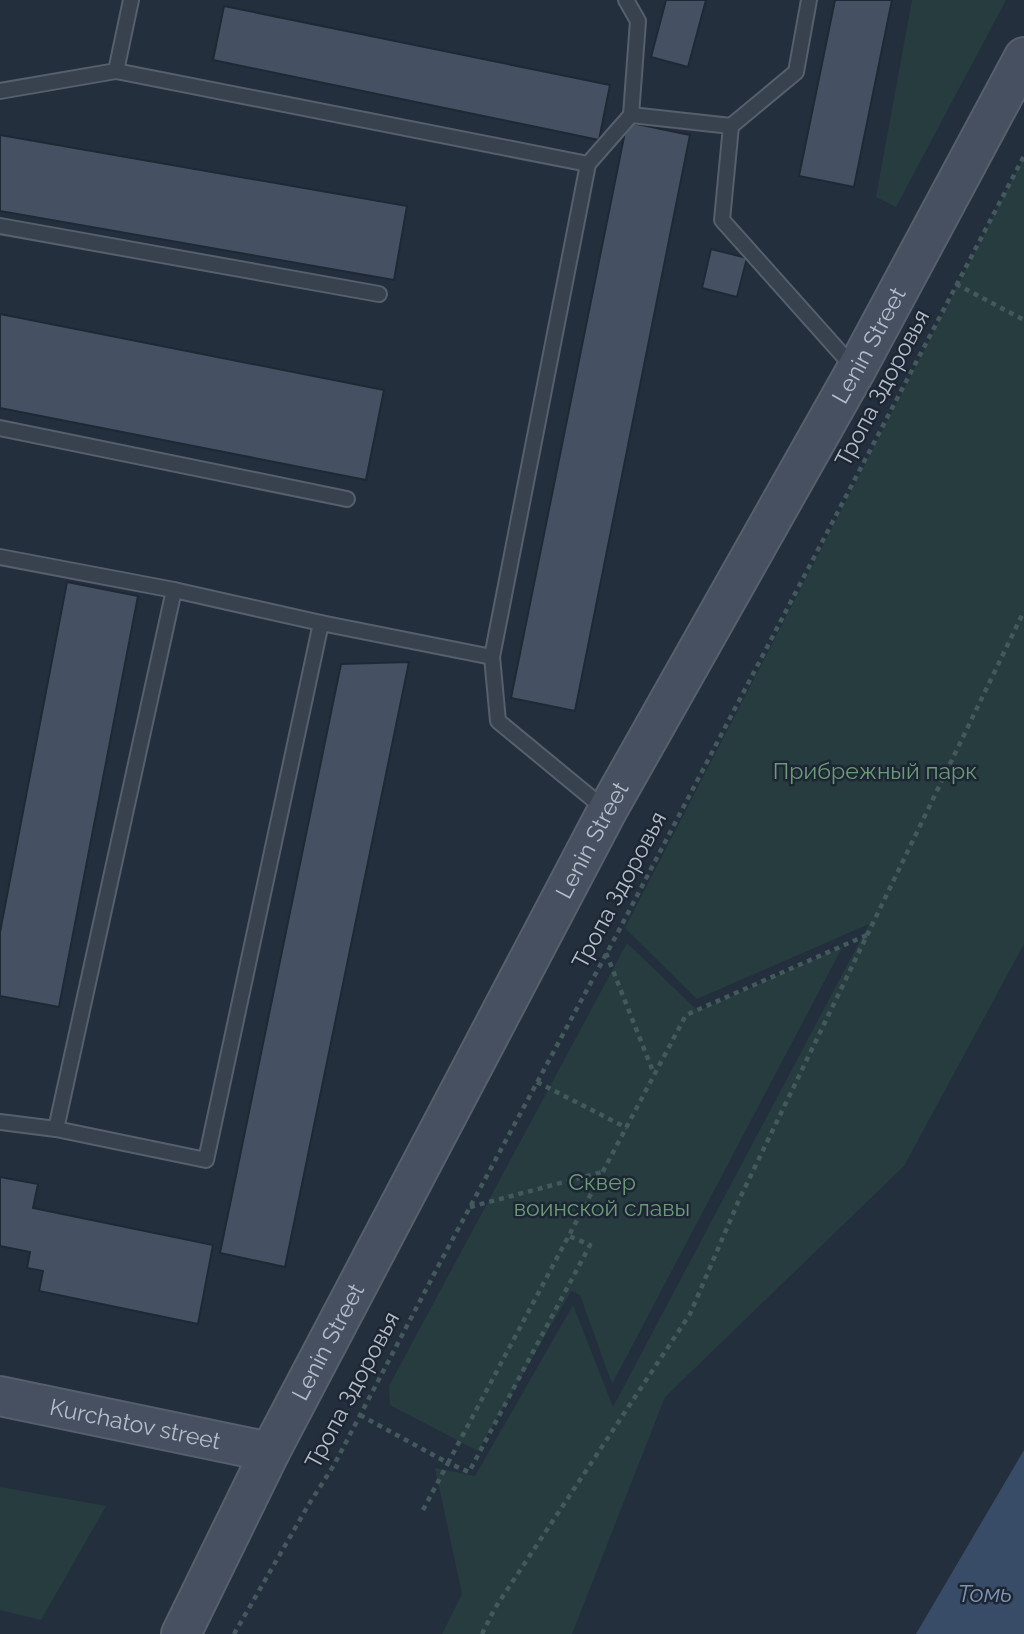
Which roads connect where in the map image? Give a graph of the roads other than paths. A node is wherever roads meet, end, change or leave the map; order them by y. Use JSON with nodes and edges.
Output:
{"nodes":[{"id":1,"x":131,"y":0,"type":"edge"},
{"id":2,"x":626,"y":0,"type":"edge"},
{"id":3,"x":809,"y":0,"type":"edge"},
{"id":4,"x":1024,"y":57,"type":"edge"},
{"id":5,"x":116,"y":71,"type":"junction"},
{"id":6,"x":0,"y":91,"type":"edge"},
{"id":7,"x":631,"y":115,"type":"junction"},
{"id":8,"x":730,"y":126,"type":"junction"},
{"id":9,"x":588,"y":164,"type":"junction"},
{"id":10,"x":0,"y":226,"type":"edge"},
{"id":11,"x":379,"y":294,"type":"dead end"},
{"id":12,"x":856,"y":370,"type":"junction"},
{"id":13,"x":0,"y":428,"type":"edge"},
{"id":14,"x":347,"y":499,"type":"dead end"},
{"id":15,"x":0,"y":557,"type":"edge"},
{"id":16,"x":174,"y":590,"type":"junction"},
{"id":17,"x":321,"y":623,"type":"junction"},
{"id":18,"x":492,"y":657,"type":"junction"},
{"id":19,"x":607,"y":811,"type":"junction"},
{"id":20,"x":0,"y":1122,"type":"edge"},
{"id":21,"x":56,"y":1129,"type":"junction"},
{"id":22,"x":0,"y":1396,"type":"edge"},
{"id":23,"x":270,"y":1452,"type":"junction"},
{"id":24,"x":181,"y":1634,"type":"edge"}],
"edges":[{"from":1,"to":5,"type":"lane"},
{"from":2,"to":7,"type":"lane"},
{"from":3,"to":8,"type":"lane"},
{"from":4,"to":12,"type":"street","name":"Lenin Street"},
{"from":5,"to":6,"type":"lane"},
{"from":5,"to":9,"type":"lane"},
{"from":7,"to":8,"type":"lane"},
{"from":7,"to":9,"type":"lane"},
{"from":8,"to":12,"type":"lane"},
{"from":9,"to":18,"type":"lane"},
{"from":10,"to":11,"type":"lane"},
{"from":12,"to":19,"type":"street","name":"Lenin Street"},
{"from":13,"to":14,"type":"lane"},
{"from":15,"to":16,"type":"lane"},
{"from":16,"to":17,"type":"lane"},
{"from":16,"to":21,"type":"lane"},
{"from":17,"to":18,"type":"lane"},
{"from":17,"to":21,"type":"lane"},
{"from":18,"to":19,"type":"lane"},
{"from":19,"to":23,"type":"street","name":"Lenin Street"},
{"from":20,"to":21,"type":"lane"},
{"from":22,"to":23,"type":"street","name":"Kurchatov street"},
{"from":23,"to":24,"type":"street","name":"Lenin Street"}]}
